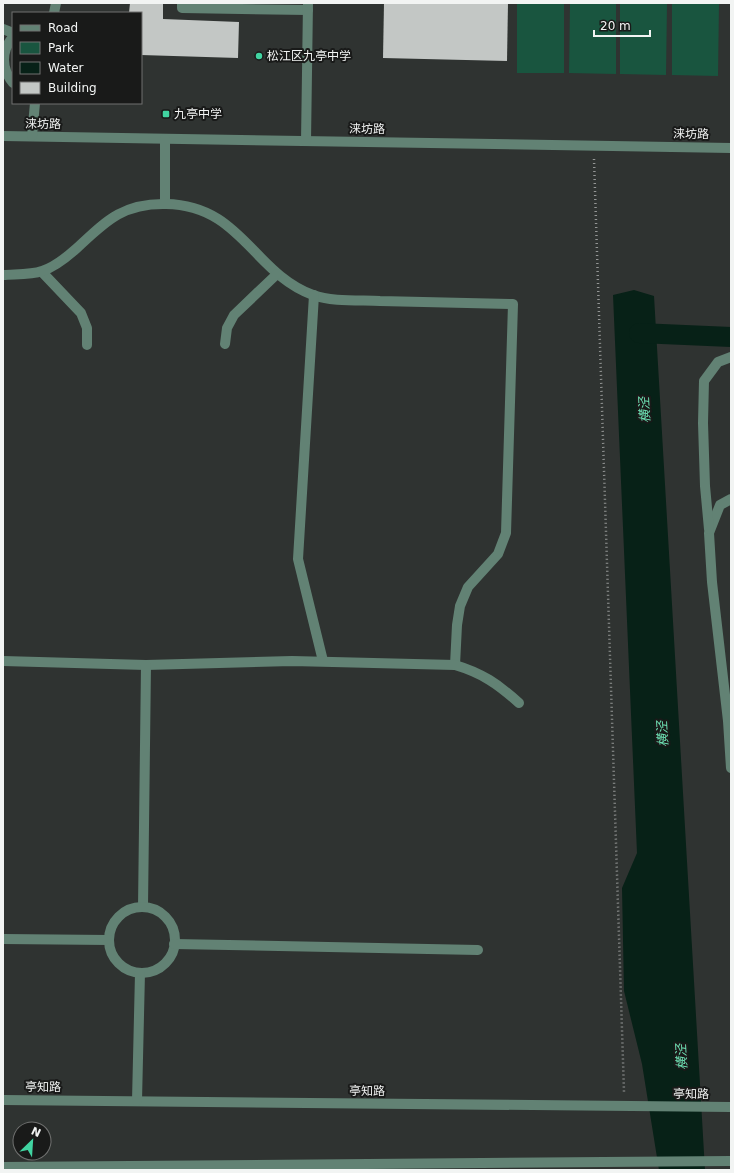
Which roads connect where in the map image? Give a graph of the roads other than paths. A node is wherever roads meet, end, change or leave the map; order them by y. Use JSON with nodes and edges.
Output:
{"nodes":[{"id":1,"x":182,"y":3,"type":"edge"},
{"id":2,"x":308,"y":7,"type":"edge"},
{"id":3,"x":12,"y":38,"type":"edge"},
{"id":4,"x":12,"y":82,"type":"edge"},
{"id":5,"x":35,"y":104,"type":"edge"},
{"id":6,"x":3,"y":136,"type":"edge"},
{"id":7,"x":32,"y":136,"type":"junction"},
{"id":8,"x":165,"y":139,"type":"junction"},
{"id":9,"x":306,"y":141,"type":"junction"},
{"id":10,"x":731,"y":148,"type":"edge"},
{"id":11,"x":165,"y":204,"type":"junction"},
{"id":12,"x":42,"y":272,"type":"junction"},
{"id":13,"x":277,"y":274,"type":"junction"},
{"id":14,"x":3,"y":275,"type":"edge"},
{"id":15,"x":314,"y":295,"type":"junction"},
{"id":16,"x":225,"y":344,"type":"dead end"},
{"id":17,"x":87,"y":345,"type":"dead end"},
{"id":18,"x":731,"y":357,"type":"edge"},
{"id":19,"x":731,"y":499,"type":"edge"},
{"id":20,"x":710,"y":533,"type":"junction"},
{"id":21,"x":3,"y":661,"type":"edge"},
{"id":22,"x":323,"y":661,"type":"junction"},
{"id":23,"x":146,"y":665,"type":"junction"},
{"id":24,"x":455,"y":665,"type":"junction"},
{"id":25,"x":519,"y":703,"type":"dead end"},
{"id":26,"x":731,"y":768,"type":"edge"},
{"id":27,"x":143,"y":907,"type":"junction"},
{"id":28,"x":3,"y":939,"type":"edge"},
{"id":29,"x":109,"y":940,"type":"junction"},
{"id":30,"x":174,"y":944,"type":"junction"},
{"id":31,"x":478,"y":950,"type":"dead end"},
{"id":32,"x":140,"y":973,"type":"junction"},
{"id":33,"x":3,"y":1100,"type":"edge"},
{"id":34,"x":137,"y":1101,"type":"junction"},
{"id":35,"x":731,"y":1107,"type":"edge"},
{"id":36,"x":731,"y":1161,"type":"edge"},
{"id":37,"x":3,"y":1167,"type":"edge"},
{"id":38,"x":227,"y":1167,"type":"edge"}],
"edges":[{"from":1,"to":2,"type":"street"},
{"from":2,"to":9,"type":"street"},
{"from":3,"to":4,"type":"street"},
{"from":5,"to":7,"type":"street"},
{"from":6,"to":7,"type":"street","name":"涞坊路"},
{"from":7,"to":8,"type":"street","name":"涞坊路"},
{"from":8,"to":9,"type":"street","name":"涞坊路"},
{"from":8,"to":11,"type":"street"},
{"from":9,"to":10,"type":"street","name":"涞坊路"},
{"from":11,"to":12,"type":"street"},
{"from":11,"to":13,"type":"street"},
{"from":12,"to":14,"type":"street"},
{"from":12,"to":17,"type":"street"},
{"from":13,"to":15,"type":"street"},
{"from":13,"to":16,"type":"street"},
{"from":15,"to":22,"type":"street"},
{"from":15,"to":24,"type":"street"},
{"from":18,"to":20,"type":"street"},
{"from":19,"to":20,"type":"street"},
{"from":20,"to":26,"type":"street"},
{"from":21,"to":23,"type":"street"},
{"from":22,"to":23,"type":"street"},
{"from":22,"to":24,"type":"street"},
{"from":23,"to":27,"type":"street"},
{"from":24,"to":25,"type":"street"},
{"from":27,"to":29,"type":"street"},
{"from":27,"to":30,"type":"street"},
{"from":28,"to":29,"type":"street"},
{"from":29,"to":32,"type":"street"},
{"from":30,"to":31,"type":"street"},
{"from":30,"to":32,"type":"street"},
{"from":32,"to":34,"type":"street"},
{"from":33,"to":34,"type":"street","name":"亭知路"},
{"from":34,"to":35,"type":"street","name":"亭知路"},
{"from":36,"to":38,"type":"street"},
{"from":37,"to":38,"type":"street"}]}
